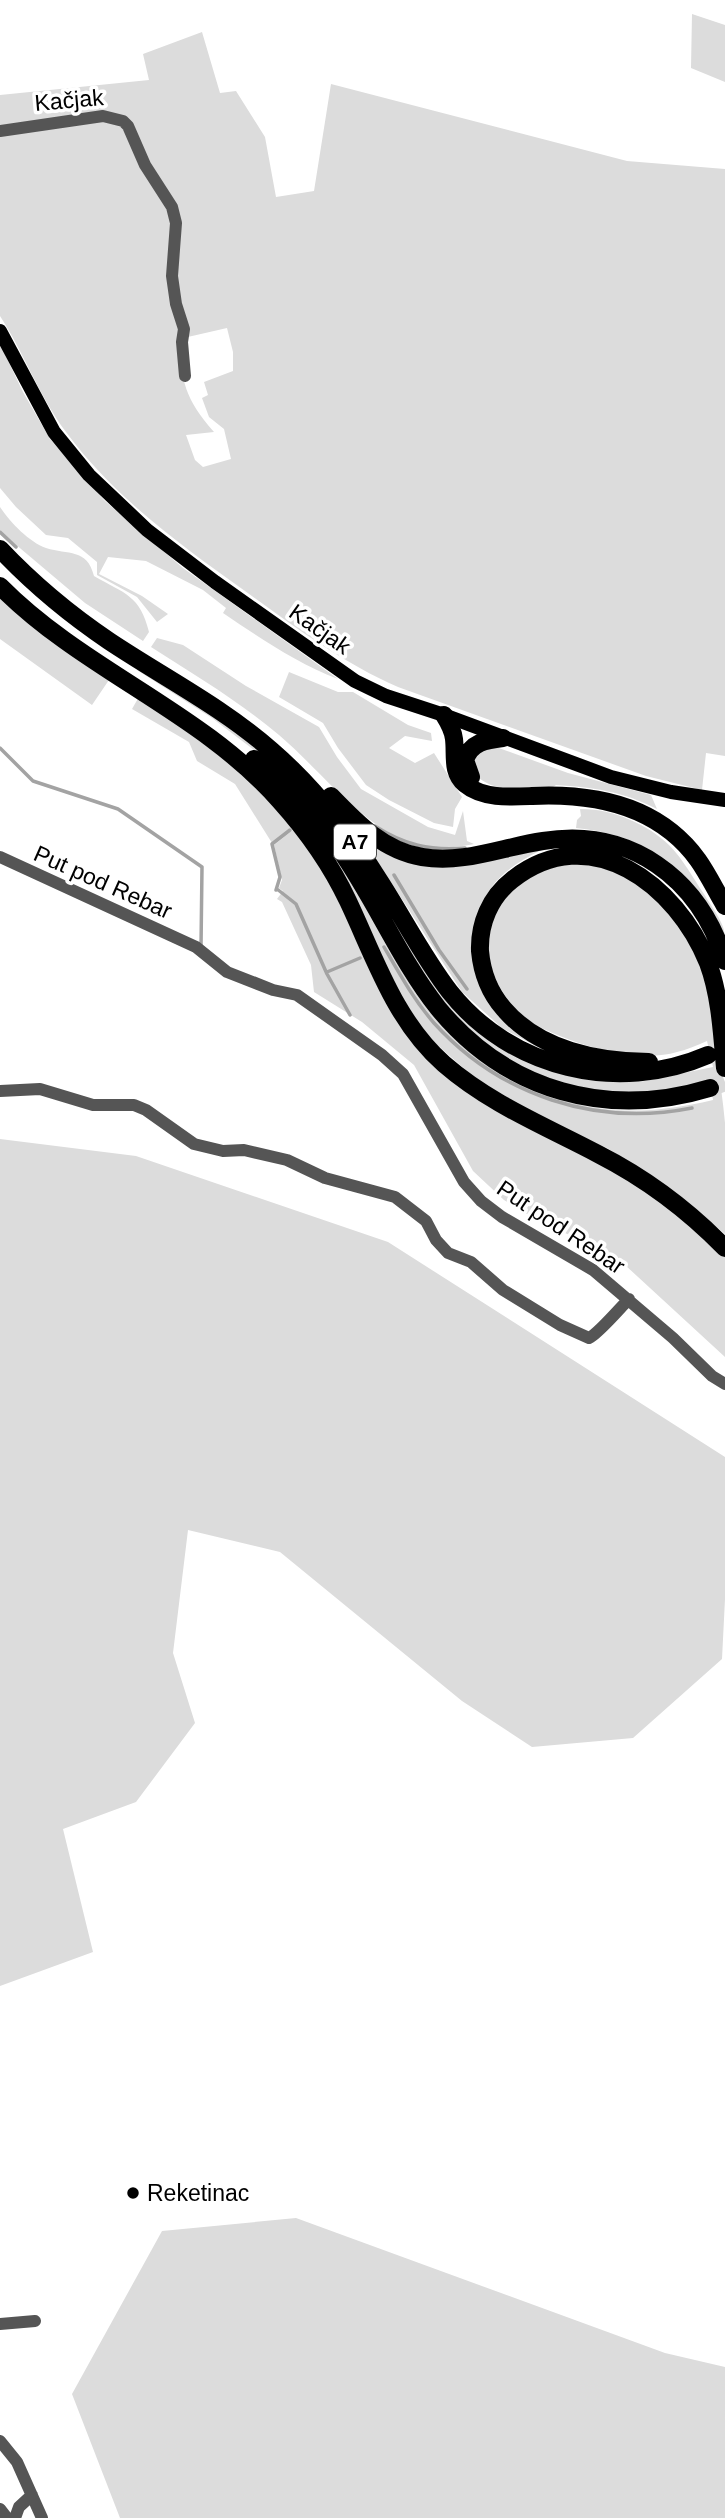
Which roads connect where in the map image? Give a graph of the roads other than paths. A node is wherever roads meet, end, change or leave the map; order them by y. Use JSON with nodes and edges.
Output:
{"nodes":[{"id":1,"x":0,"y":131,"type":"edge"},
{"id":2,"x":0,"y":331,"type":"edge"},
{"id":3,"x":185,"y":376,"type":"dead end"},
{"id":4,"x":0,"y":547,"type":"edge"},
{"id":5,"x":0,"y":573,"type":"edge"},
{"id":6,"x":0,"y":586,"type":"edge"},
{"id":7,"x":444,"y":715,"type":"junction"},
{"id":8,"x":503,"y":738,"type":"junction"},
{"id":9,"x":481,"y":791,"type":"junction"},
{"id":10,"x":725,"y":800,"type":"edge"},
{"id":11,"x":0,"y":857,"type":"edge"},
{"id":12,"x":725,"y":906,"type":"edge"},
{"id":13,"x":725,"y":961,"type":"edge"},
{"id":14,"x":725,"y":1068,"type":"edge"},
{"id":15,"x":710,"y":1088,"type":"tunnel mouth"},
{"id":16,"x":0,"y":1091,"type":"edge"},
{"id":17,"x":725,"y":1248,"type":"edge"},
{"id":18,"x":629,"y":1299,"type":"junction"},
{"id":19,"x":725,"y":1384,"type":"edge"},
{"id":20,"x":35,"y":2321,"type":"dead end"},
{"id":21,"x":0,"y":2324,"type":"edge"},
{"id":22,"x":0,"y":2441,"type":"edge"},
{"id":23,"x":32,"y":2495,"type":"junction"},
{"id":24,"x":0,"y":2509,"type":"edge"},
{"id":25,"x":7,"y":2518,"type":"edge"},
{"id":26,"x":15,"y":2518,"type":"edge"},
{"id":27,"x":42,"y":2518,"type":"edge"}],
"edges":[{"from":1,"to":3,"type":"street","name":"Kačjak"},
{"from":2,"to":7,"type":"main road","name":"Kačjak"},
{"from":4,"to":13,"type":"highway"},
{"from":4,"to":14,"type":"highway","number":"A7"},
{"from":5,"to":15,"type":"highway","number":"A7"},
{"from":6,"to":17,"type":"highway"},
{"from":7,"to":8,"type":"main road","name":"Kačjak"},
{"from":7,"to":9,"type":"highway"},
{"from":8,"to":9,"type":"highway"},
{"from":8,"to":10,"type":"main road","name":"Kačjak"},
{"from":9,"to":12,"type":"highway"},
{"from":11,"to":18,"type":"street","name":"Put pod Rebar"},
{"from":16,"to":18,"type":"street","name":"Put pod Rebar"},
{"from":18,"to":19,"type":"street"},
{"from":20,"to":21,"type":"street"},
{"from":22,"to":23,"type":"street"},
{"from":23,"to":26,"type":"street"},
{"from":23,"to":27,"type":"street"},
{"from":24,"to":25,"type":"street"}]}
